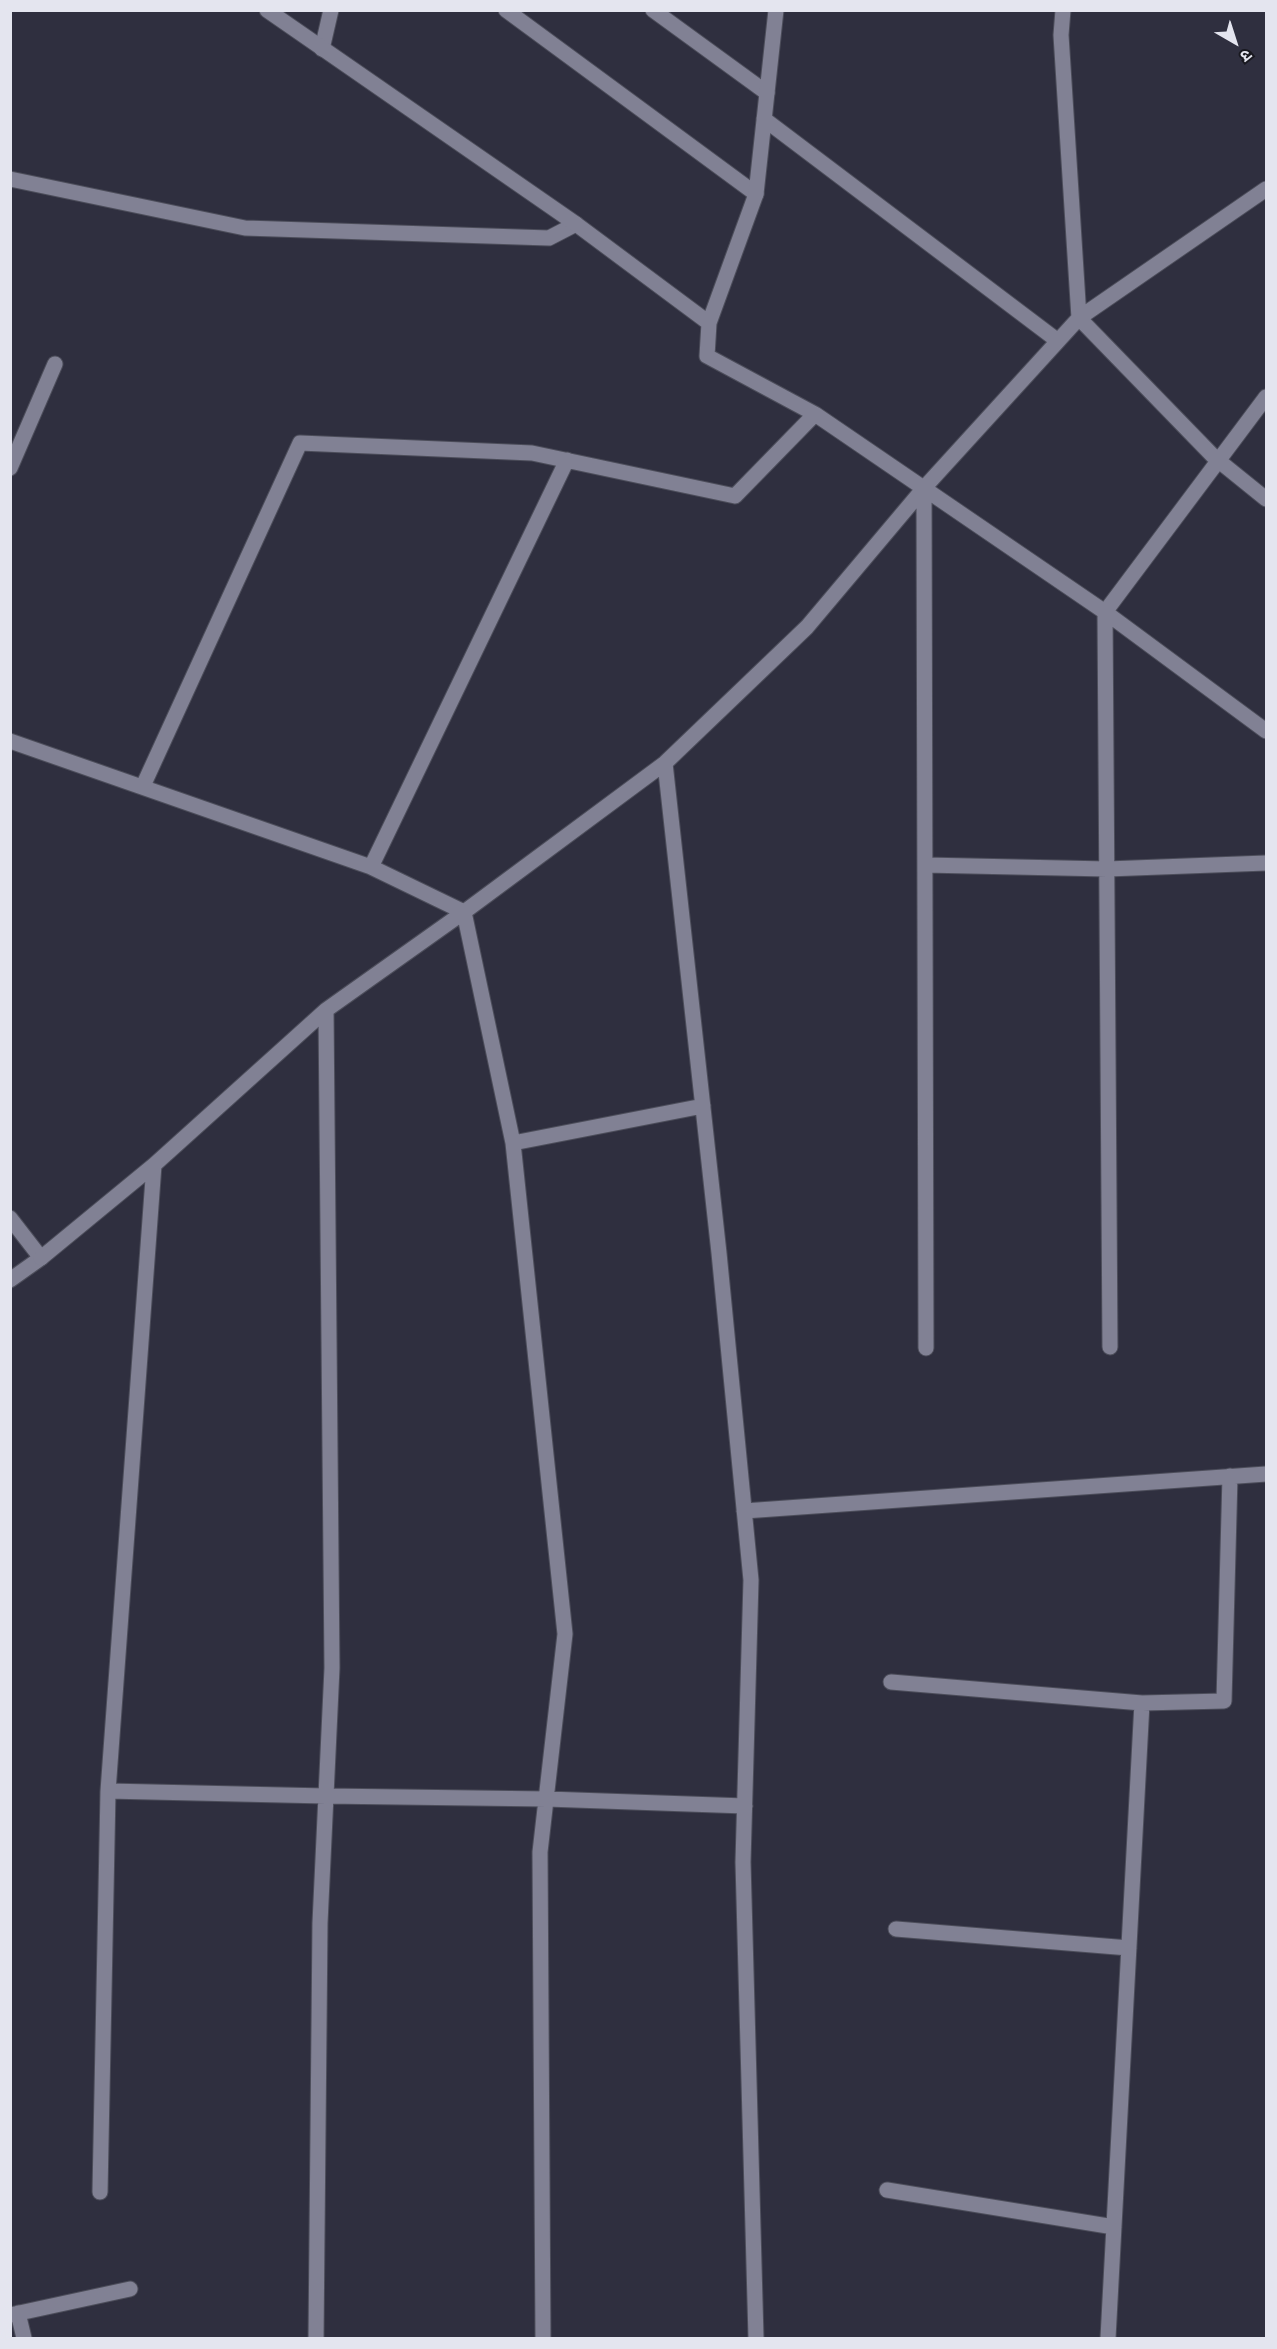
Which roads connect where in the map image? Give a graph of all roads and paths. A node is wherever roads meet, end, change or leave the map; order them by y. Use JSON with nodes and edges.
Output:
{"nodes":[{"id":1,"x":267,"y":10,"type":"edge"},
{"id":2,"x":331,"y":10,"type":"edge"},
{"id":3,"x":506,"y":10,"type":"edge"},
{"id":4,"x":653,"y":10,"type":"edge"},
{"id":5,"x":776,"y":10,"type":"edge"},
{"id":6,"x":1063,"y":10,"type":"edge"},
{"id":7,"x":322,"y":49,"type":"junction"},
{"id":8,"x":767,"y":93,"type":"junction"},
{"id":9,"x":764,"y":119,"type":"junction"},
{"id":10,"x":10,"y":179,"type":"edge"},
{"id":11,"x":1266,"y":189,"type":"edge"},
{"id":12,"x":756,"y":194,"type":"junction"},
{"id":13,"x":576,"y":224,"type":"junction"},
{"id":14,"x":1078,"y":318,"type":"junction"},
{"id":15,"x":709,"y":323,"type":"junction"},
{"id":16,"x":1058,"y":341,"type":"junction"},
{"id":17,"x":55,"y":364,"type":"dead end"},
{"id":18,"x":1266,"y":398,"type":"edge"},
{"id":19,"x":815,"y":414,"type":"junction"},
{"id":20,"x":1220,"y":459,"type":"junction"},
{"id":21,"x":567,"y":460,"type":"junction"},
{"id":22,"x":10,"y":468,"type":"edge"},
{"id":23,"x":924,"y":488,"type":"junction"},
{"id":24,"x":1266,"y":499,"type":"edge"},
{"id":25,"x":1105,"y":612,"type":"junction"},
{"id":26,"x":1266,"y":731,"type":"edge"},
{"id":27,"x":10,"y":741,"type":"edge"},
{"id":28,"x":665,"y":763,"type":"junction"},
{"id":29,"x":143,"y":786,"type":"junction"},
{"id":30,"x":1266,"y":863,"type":"edge"},
{"id":31,"x":925,"y":865,"type":"junction"},
{"id":32,"x":371,"y":867,"type":"junction"},
{"id":33,"x":1107,"y":868,"type":"junction"},
{"id":34,"x":464,"y":912,"type":"junction"},
{"id":35,"x":326,"y":1010,"type":"junction"},
{"id":36,"x":703,"y":1106,"type":"junction"},
{"id":37,"x":513,"y":1143,"type":"junction"},
{"id":38,"x":154,"y":1165,"type":"junction"},
{"id":39,"x":10,"y":1218,"type":"edge"},
{"id":40,"x":41,"y":1258,"type":"junction"},
{"id":41,"x":10,"y":1280,"type":"edge"},
{"id":42,"x":1110,"y":1347,"type":"dead end"},
{"id":43,"x":926,"y":1348,"type":"dead end"},
{"id":44,"x":1266,"y":1474,"type":"edge"},
{"id":45,"x":1230,"y":1476,"type":"junction"},
{"id":46,"x":744,"y":1511,"type":"junction"},
{"id":47,"x":891,"y":1682,"type":"dead end"},
{"id":48,"x":1143,"y":1703,"type":"junction"},
{"id":49,"x":108,"y":1791,"type":"junction"},
{"id":50,"x":326,"y":1796,"type":"junction"},
{"id":51,"x":547,"y":1798,"type":"junction"},
{"id":52,"x":745,"y":1806,"type":"junction"},
{"id":53,"x":896,"y":1929,"type":"dead end"},
{"id":54,"x":1129,"y":1948,"type":"junction"},
{"id":55,"x":887,"y":2190,"type":"dead end"},
{"id":56,"x":100,"y":2193,"type":"dead end"},
{"id":57,"x":1114,"y":2227,"type":"junction"},
{"id":58,"x":130,"y":2289,"type":"dead end"},
{"id":59,"x":14,"y":2314,"type":"edge"},
{"id":60,"x":24,"y":2338,"type":"edge"},
{"id":61,"x":316,"y":2338,"type":"edge"},
{"id":62,"x":543,"y":2338,"type":"edge"},
{"id":63,"x":756,"y":2338,"type":"edge"},
{"id":64,"x":1108,"y":2338,"type":"edge"}],
"edges":[{"from":1,"to":7,"type":"street"},
{"from":2,"to":7,"type":"street"},
{"from":3,"to":12,"type":"street"},
{"from":4,"to":8,"type":"street"},
{"from":5,"to":8,"type":"street"},
{"from":6,"to":14,"type":"street"},
{"from":7,"to":13,"type":"street"},
{"from":8,"to":9,"type":"street"},
{"from":9,"to":12,"type":"street"},
{"from":9,"to":16,"type":"street"},
{"from":10,"to":13,"type":"street"},
{"from":11,"to":14,"type":"street"},
{"from":12,"to":15,"type":"street"},
{"from":13,"to":15,"type":"street"},
{"from":14,"to":16,"type":"street"},
{"from":14,"to":20,"type":"street"},
{"from":15,"to":19,"type":"street"},
{"from":16,"to":23,"type":"street"},
{"from":17,"to":22,"type":"street"},
{"from":18,"to":20,"type":"street"},
{"from":19,"to":21,"type":"street"},
{"from":19,"to":23,"type":"street"},
{"from":20,"to":24,"type":"street"},
{"from":20,"to":25,"type":"street"},
{"from":21,"to":29,"type":"street"},
{"from":21,"to":32,"type":"street"},
{"from":23,"to":25,"type":"street"},
{"from":23,"to":28,"type":"street"},
{"from":23,"to":31,"type":"street"},
{"from":25,"to":26,"type":"street"},
{"from":25,"to":33,"type":"street"},
{"from":27,"to":29,"type":"street"},
{"from":28,"to":34,"type":"street"},
{"from":28,"to":36,"type":"street"},
{"from":29,"to":32,"type":"street"},
{"from":30,"to":33,"type":"street"},
{"from":31,"to":33,"type":"street"},
{"from":31,"to":43,"type":"street"},
{"from":32,"to":34,"type":"street"},
{"from":33,"to":42,"type":"street"},
{"from":34,"to":35,"type":"street"},
{"from":34,"to":37,"type":"street"},
{"from":35,"to":38,"type":"street"},
{"from":35,"to":50,"type":"street"},
{"from":36,"to":37,"type":"street"},
{"from":36,"to":46,"type":"street"},
{"from":37,"to":51,"type":"street"},
{"from":38,"to":40,"type":"street"},
{"from":38,"to":49,"type":"street"},
{"from":39,"to":40,"type":"street"},
{"from":40,"to":41,"type":"street"},
{"from":44,"to":45,"type":"street"},
{"from":45,"to":46,"type":"street"},
{"from":45,"to":48,"type":"street"},
{"from":46,"to":52,"type":"street"},
{"from":47,"to":48,"type":"street"},
{"from":48,"to":54,"type":"street"},
{"from":49,"to":50,"type":"street"},
{"from":49,"to":56,"type":"street"},
{"from":50,"to":51,"type":"street"},
{"from":50,"to":61,"type":"street"},
{"from":51,"to":52,"type":"street"},
{"from":51,"to":62,"type":"street"},
{"from":52,"to":63,"type":"street"},
{"from":53,"to":54,"type":"street"},
{"from":54,"to":57,"type":"street"},
{"from":55,"to":57,"type":"street"},
{"from":57,"to":64,"type":"street"},
{"from":58,"to":59,"type":"street"},
{"from":59,"to":60,"type":"street"}]}
